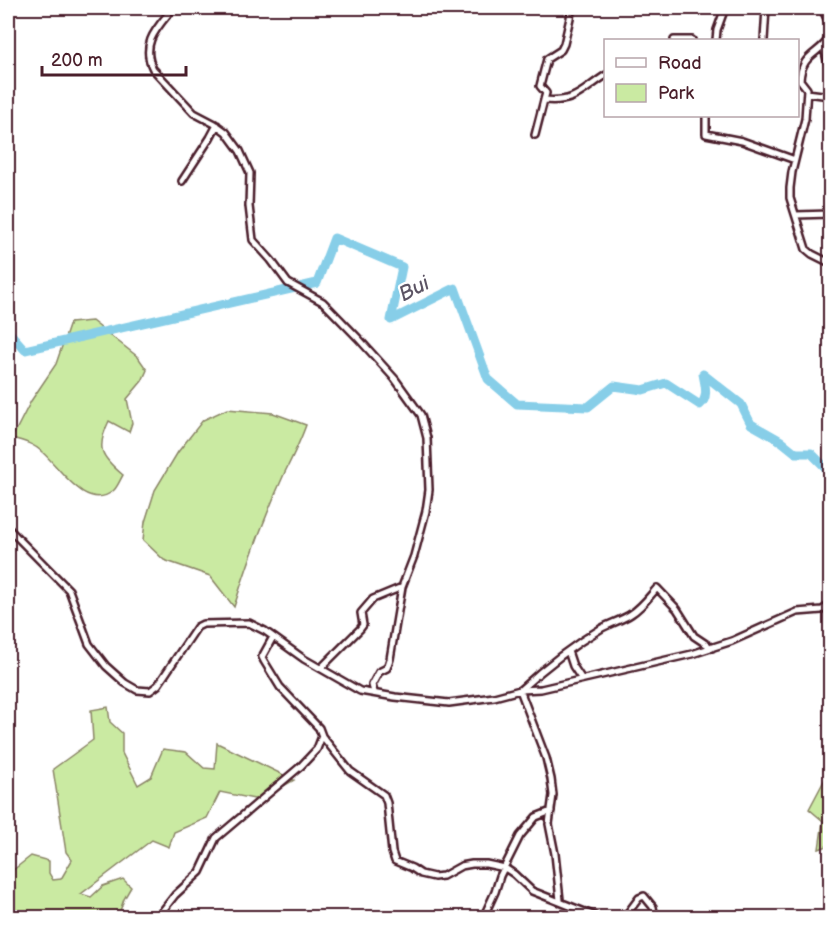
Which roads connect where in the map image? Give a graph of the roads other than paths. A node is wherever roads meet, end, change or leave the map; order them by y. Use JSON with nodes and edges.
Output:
{"nodes":[{"id":1,"x":173,"y":8,"type":"edge"},
{"id":2,"x":568,"y":8,"type":"edge"},
{"id":3,"x":725,"y":8,"type":"edge"},
{"id":4,"x":766,"y":8,"type":"edge"},
{"id":5,"x":822,"y":8,"type":"edge"},
{"id":6,"x":831,"y":25,"type":"edge"},
{"id":7,"x":831,"y":37,"type":"edge"},
{"id":8,"x":716,"y":39,"type":"edge"},
{"id":9,"x":764,"y":39,"type":"edge"},
{"id":10,"x":824,"y":48,"type":"junction"},
{"id":11,"x":831,"y":72,"type":"edge"},
{"id":12,"x":604,"y":76,"type":"edge"},
{"id":13,"x":800,"y":82,"type":"edge"},
{"id":14,"x":807,"y":93,"type":"junction"},
{"id":15,"x":831,"y":96,"type":"edge"},
{"id":16,"x":544,"y":100,"type":"junction"},
{"id":17,"x":705,"y":117,"type":"edge"},
{"id":18,"x":216,"y":125,"type":"junction"},
{"id":19,"x":535,"y":135,"type":"dead end"},
{"id":20,"x":795,"y":160,"type":"junction"},
{"id":21,"x":182,"y":181,"type":"dead end"},
{"id":22,"x":831,"y":214,"type":"edge"},
{"id":23,"x":796,"y":215,"type":"junction"},
{"id":24,"x":831,"y":262,"type":"edge"},
{"id":25,"x":8,"y":528,"type":"edge"},
{"id":26,"x":402,"y":587,"type":"junction"},
{"id":27,"x":831,"y":605,"type":"edge"},
{"id":28,"x":273,"y":637,"type":"junction"},
{"id":29,"x":712,"y":648,"type":"junction"},
{"id":30,"x":568,"y":651,"type":"junction"},
{"id":31,"x":321,"y":668,"type":"junction"},
{"id":32,"x":581,"y":678,"type":"junction"},
{"id":33,"x":520,"y":690,"type":"junction"},
{"id":34,"x":374,"y":692,"type":"junction"},
{"id":35,"x":322,"y":735,"type":"junction"},
{"id":36,"x":551,"y":811,"type":"junction"},
{"id":37,"x":505,"y":868,"type":"junction"},
{"id":38,"x":560,"y":900,"type":"junction"},
{"id":39,"x":157,"y":918,"type":"edge"},
{"id":40,"x":483,"y":918,"type":"edge"},
{"id":41,"x":600,"y":918,"type":"edge"},
{"id":42,"x":624,"y":918,"type":"edge"},
{"id":43,"x":655,"y":918,"type":"edge"}],
"edges":[{"from":1,"to":18,"type":"street"},
{"from":2,"to":16,"type":"street"},
{"from":3,"to":8,"type":"street"},
{"from":4,"to":9,"type":"street"},
{"from":5,"to":6,"type":"street"},
{"from":7,"to":10,"type":"street"},
{"from":10,"to":11,"type":"street"},
{"from":10,"to":13,"type":"street"},
{"from":12,"to":16,"type":"street"},
{"from":13,"to":14,"type":"street"},
{"from":14,"to":15,"type":"street"},
{"from":14,"to":20,"type":"street"},
{"from":16,"to":19,"type":"street"},
{"from":17,"to":20,"type":"street"},
{"from":18,"to":21,"type":"street"},
{"from":18,"to":26,"type":"street"},
{"from":20,"to":23,"type":"street"},
{"from":22,"to":23,"type":"street"},
{"from":23,"to":24,"type":"street"},
{"from":25,"to":28,"type":"street"},
{"from":26,"to":31,"type":"street"},
{"from":26,"to":34,"type":"street"},
{"from":27,"to":29,"type":"street"},
{"from":28,"to":31,"type":"street"},
{"from":28,"to":35,"type":"street"},
{"from":29,"to":30,"type":"street"},
{"from":29,"to":32,"type":"street"},
{"from":30,"to":32,"type":"street"},
{"from":30,"to":33,"type":"street"},
{"from":31,"to":34,"type":"street"},
{"from":32,"to":33,"type":"street"},
{"from":33,"to":34,"type":"street"},
{"from":33,"to":36,"type":"street"},
{"from":35,"to":37,"type":"street"},
{"from":35,"to":39,"type":"street"},
{"from":36,"to":37,"type":"street"},
{"from":36,"to":38,"type":"street"},
{"from":37,"to":38,"type":"street"},
{"from":37,"to":40,"type":"street"},
{"from":38,"to":41,"type":"street"},
{"from":42,"to":43,"type":"street"}]}
